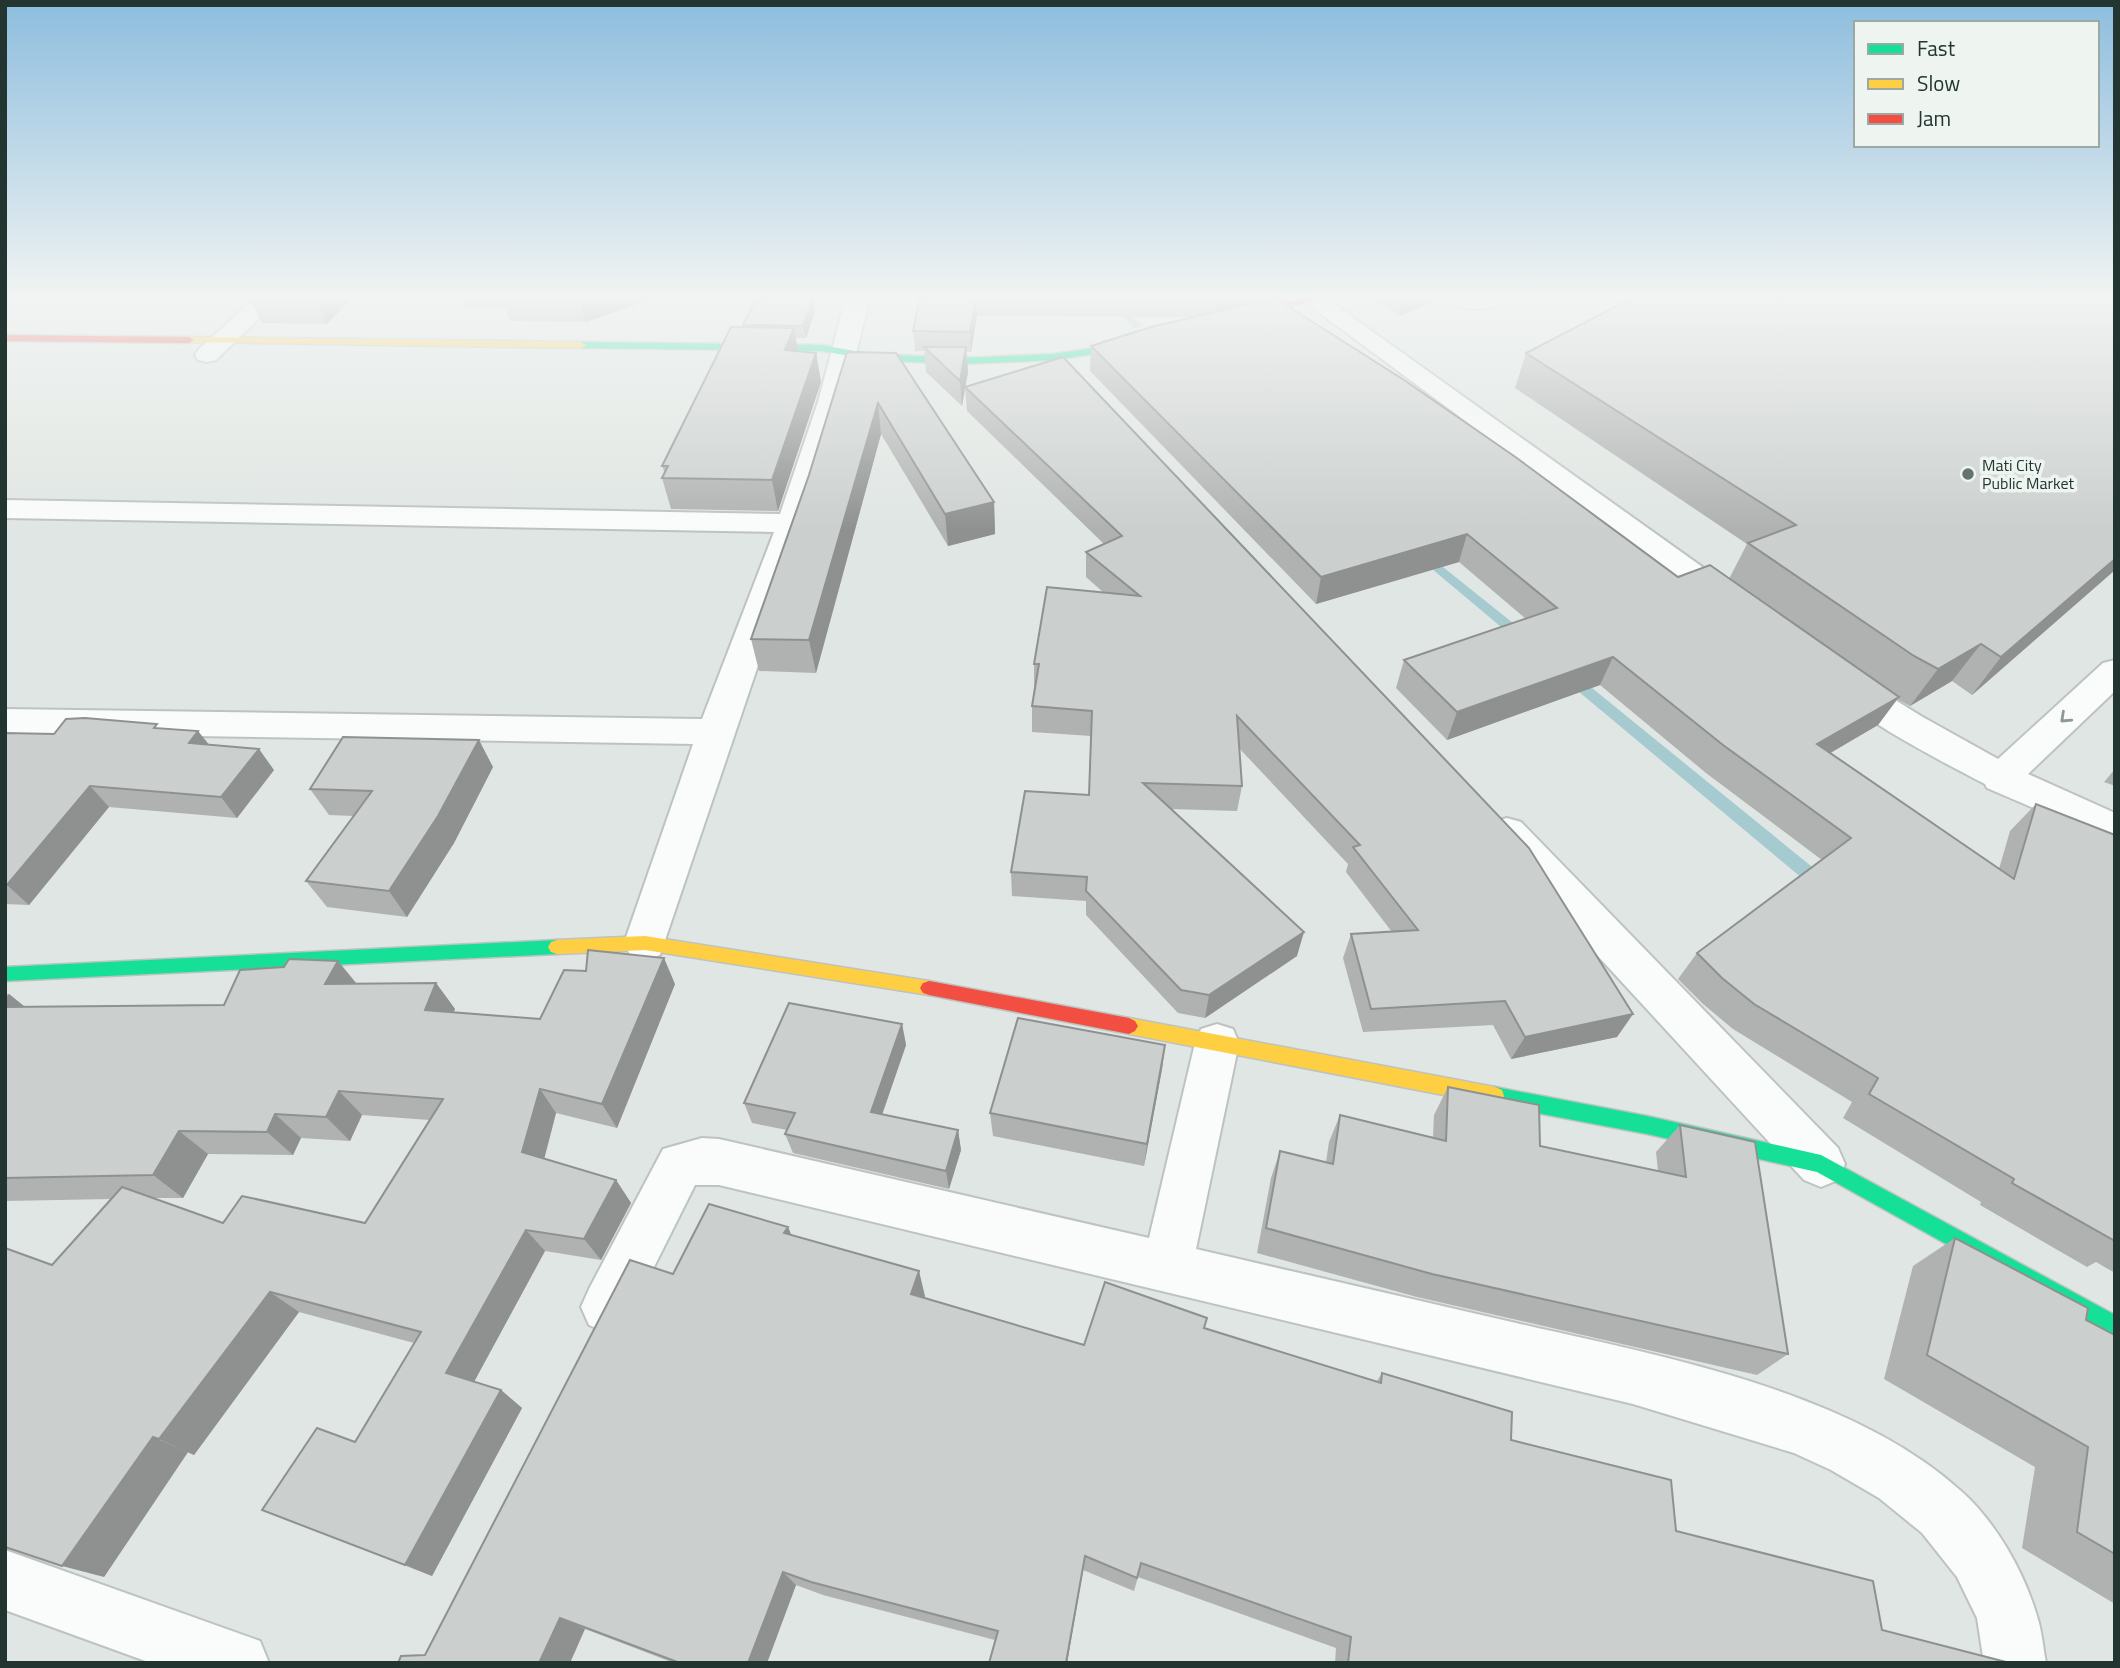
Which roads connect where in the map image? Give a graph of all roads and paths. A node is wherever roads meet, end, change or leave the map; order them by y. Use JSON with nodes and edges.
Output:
{"nodes":[{"id":1,"x":839,"y":375,"type":"edge"},
{"id":2,"x":1076,"y":375,"type":"edge"},
{"id":3,"x":1420,"y":375,"type":"edge"},
{"id":4,"x":1087,"y":387,"type":"edge"},
{"id":5,"x":5,"y":509,"type":"edge"},
{"id":6,"x":792,"y":523,"type":"junction"},
{"id":7,"x":1759,"y":622,"type":"edge"},
{"id":8,"x":1825,"y":670,"type":"edge"},
{"id":9,"x":2115,"y":671,"type":"edge"},
{"id":10,"x":5,"y":721,"type":"edge"},
{"id":11,"x":716,"y":732,"type":"junction"},
{"id":12,"x":2000,"y":779,"type":"junction"},
{"id":13,"x":1487,"y":811,"type":"edge"},
{"id":14,"x":2115,"y":830,"type":"edge"},
{"id":15,"x":645,"y":943,"type":"junction"},
{"id":16,"x":5,"y":974,"type":"edge"},
{"id":17,"x":1217,"y":1043,"type":"junction"},
{"id":18,"x":1821,"y":1164,"type":"junction"},
{"id":19,"x":1167,"y":1268,"type":"junction"},
{"id":20,"x":2115,"y":1327,"type":"edge"},
{"id":21,"x":587,"y":1344,"type":"edge"},
{"id":22,"x":5,"y":1580,"type":"edge"},
{"id":23,"x":238,"y":1663,"type":"edge"},
{"id":24,"x":2015,"y":1663,"type":"edge"}],
"edges":[{"from":1,"to":6,"type":"street"},
{"from":2,"to":4,"type":"street"},
{"from":3,"to":7,"type":"street"},
{"from":5,"to":6,"type":"street"},
{"from":6,"to":11,"type":"street"},
{"from":8,"to":12,"type":"street"},
{"from":9,"to":12,"type":"street","one_way":true},
{"from":10,"to":11,"type":"street"},
{"from":11,"to":15,"type":"street"},
{"from":12,"to":14,"type":"street"},
{"from":13,"to":18,"type":"street"},
{"from":15,"to":16,"type":"street"},
{"from":15,"to":17,"type":"street"},
{"from":17,"to":18,"type":"street"},
{"from":17,"to":19,"type":"street"},
{"from":18,"to":20,"type":"street"},
{"from":19,"to":21,"type":"street"},
{"from":19,"to":24,"type":"street"},
{"from":22,"to":23,"type":"street"}]}
